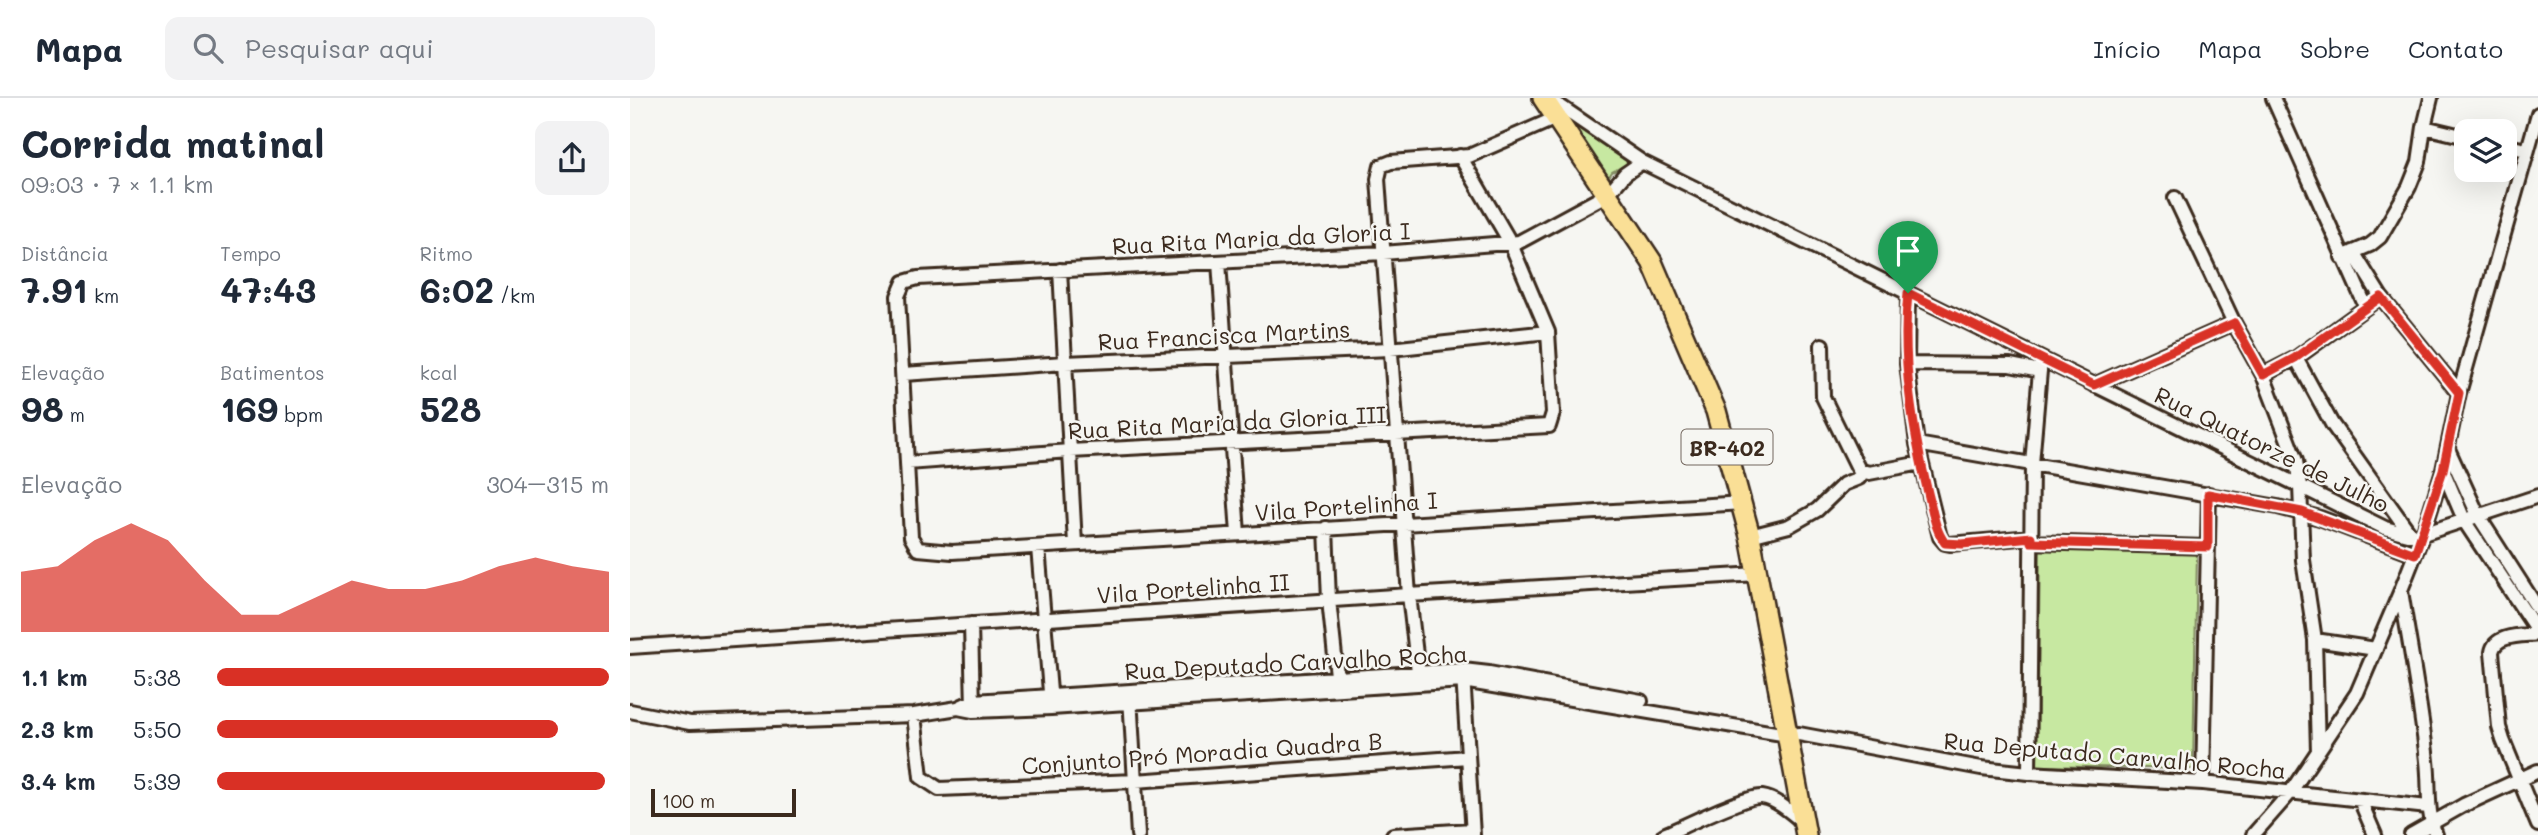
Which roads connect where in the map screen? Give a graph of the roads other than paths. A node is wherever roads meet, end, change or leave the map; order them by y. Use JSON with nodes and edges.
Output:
{"nodes":[{"id":1,"x":1545,"y":98,"type":"edge"},
{"id":2,"x":2273,"y":98,"type":"edge"},
{"id":3,"x":2431,"y":98,"type":"edge"},
{"id":4,"x":2538,"y":114,"type":"edge"},
{"id":5,"x":1556,"y":118,"type":"junction"},
{"id":6,"x":2424,"y":127,"type":"junction"},
{"id":7,"x":2536,"y":128,"type":"edge"},
{"id":8,"x":2454,"y":133,"type":"edge"},
{"id":9,"x":2517,"y":148,"type":"edge"},
{"id":10,"x":2526,"y":150,"type":"junction"},
{"id":11,"x":1460,"y":156,"type":"junction"},
{"id":12,"x":1642,"y":162,"type":"junction"},
{"id":13,"x":1608,"y":194,"type":"junction"},
{"id":14,"x":2175,"y":198,"type":"dead end"},
{"id":15,"x":1510,"y":242,"type":"junction"},
{"id":16,"x":1383,"y":253,"type":"junction"},
{"id":17,"x":2347,"y":254,"type":"junction"},
{"id":18,"x":1219,"y":262,"type":"junction"},
{"id":19,"x":1060,"y":270,"type":"junction"},
{"id":20,"x":1908,"y":293,"type":"junction"},
{"id":21,"x":2381,"y":297,"type":"junction"},
{"id":22,"x":2366,"y":307,"type":"junction"},
{"id":23,"x":2234,"y":323,"type":"junction"},
{"id":24,"x":1548,"y":332,"type":"junction"},
{"id":25,"x":1822,"y":345,"type":"dead end"},
{"id":26,"x":1390,"y":349,"type":"junction"},
{"id":27,"x":1225,"y":357,"type":"junction"},
{"id":28,"x":2295,"y":358,"type":"junction"},
{"id":29,"x":1065,"y":363,"type":"junction"},
{"id":30,"x":1907,"y":364,"type":"junction"},
{"id":31,"x":2040,"y":365,"type":"junction"},
{"id":32,"x":902,"y":374,"type":"junction"},
{"id":33,"x":2263,"y":375,"type":"junction"},
{"id":34,"x":2094,"y":385,"type":"junction"},
{"id":35,"x":2459,"y":393,"type":"junction"},
{"id":36,"x":1396,"y":433,"type":"junction"},
{"id":37,"x":1231,"y":442,"type":"junction"},
{"id":38,"x":1917,"y":444,"type":"junction"},
{"id":39,"x":2448,"y":449,"type":"junction"},
{"id":40,"x":1070,"y":451,"type":"junction"},
{"id":41,"x":907,"y":463,"type":"junction"},
{"id":42,"x":1921,"y":464,"type":"junction"},
{"id":43,"x":2032,"y":464,"type":"junction"},
{"id":44,"x":2443,"y":470,"type":"junction"},
{"id":45,"x":1863,"y":472,"type":"junction"},
{"id":46,"x":2300,"y":486,"type":"junction"},
{"id":47,"x":2208,"y":494,"type":"junction"},
{"id":48,"x":2538,"y":496,"type":"edge"},
{"id":49,"x":1743,"y":503,"type":"junction"},
{"id":50,"x":2302,"y":512,"type":"junction"},
{"id":51,"x":2479,"y":517,"type":"junction"},
{"id":52,"x":2465,"y":522,"type":"junction"},
{"id":53,"x":1403,"y":523,"type":"junction"},
{"id":54,"x":1326,"y":528,"type":"junction"},
{"id":55,"x":1238,"y":534,"type":"junction"},
{"id":56,"x":2417,"y":534,"type":"junction"},
{"id":57,"x":1750,"y":536,"type":"junction"},
{"id":58,"x":2031,"y":539,"type":"junction"},
{"id":59,"x":1075,"y":544,"type":"junction"},
{"id":60,"x":1038,"y":547,"type":"junction"},
{"id":61,"x":2208,"y":547,"type":"junction"},
{"id":62,"x":2415,"y":554,"type":"junction"},
{"id":63,"x":1758,"y":574,"type":"junction"},
{"id":64,"x":2511,"y":579,"type":"junction"},
{"id":65,"x":2401,"y":590,"type":"junction"},
{"id":66,"x":1409,"y":595,"type":"junction"},
{"id":67,"x":1329,"y":600,"type":"junction"},
{"id":68,"x":2538,"y":609,"type":"edge"},
{"id":69,"x":1043,"y":619,"type":"junction"},
{"id":70,"x":971,"y":624,"type":"junction"},
{"id":71,"x":2538,"y":633,"type":"edge"},
{"id":72,"x":2315,"y":640,"type":"junction"},
{"id":73,"x":630,"y":647,"type":"edge"},
{"id":74,"x":2376,"y":649,"type":"junction"},
{"id":75,"x":1463,"y":676,"type":"junction"},
{"id":76,"x":1418,"y":678,"type":"junction"},
{"id":77,"x":1338,"y":684,"type":"junction"},
{"id":78,"x":1131,"y":697,"type":"junction"},
{"id":79,"x":1051,"y":703,"type":"junction"},
{"id":80,"x":973,"y":706,"type":"junction"},
{"id":81,"x":630,"y":711,"type":"edge"},
{"id":82,"x":914,"y":715,"type":"junction"},
{"id":83,"x":1791,"y":733,"type":"junction"},
{"id":84,"x":2318,"y":752,"type":"junction"},
{"id":85,"x":1468,"y":757,"type":"junction"},
{"id":86,"x":2538,"y":771,"type":"edge"},
{"id":87,"x":2029,"y":773,"type":"junction"},
{"id":88,"x":2519,"y":780,"type":"junction"},
{"id":89,"x":1135,"y":781,"type":"junction"},
{"id":90,"x":2203,"y":783,"type":"junction"},
{"id":91,"x":2290,"y":793,"type":"junction"},
{"id":92,"x":2360,"y":800,"type":"junction"},
{"id":93,"x":2428,"y":807,"type":"junction"},
{"id":94,"x":2538,"y":825,"type":"edge"},
{"id":95,"x":1805,"y":829,"type":"edge"},
{"id":96,"x":2433,"y":829,"type":"edge"},
{"id":97,"x":1472,"y":832,"type":"edge"},
{"id":98,"x":2416,"y":833,"type":"edge"},
{"id":99,"x":1138,"y":835,"type":"edge"},
{"id":100,"x":1393,"y":835,"type":"edge"},
{"id":101,"x":1664,"y":835,"type":"edge"},
{"id":102,"x":2253,"y":835,"type":"edge"},
{"id":103,"x":2375,"y":835,"type":"edge"}],
"edges":[{"from":1,"to":5,"type":"highway","number":"BR-402"},
{"from":1,"to":12,"type":"street","name":"Rua Quatorze de Julho"},
{"from":2,"to":17,"type":"street"},
{"from":3,"to":6,"type":"street"},
{"from":4,"to":7,"type":"street"},
{"from":5,"to":11,"type":"street"},
{"from":5,"to":13,"type":"highway","number":"BR-402"},
{"from":6,"to":8,"type":"street"},
{"from":6,"to":17,"type":"street"},
{"from":7,"to":10,"type":"street"},
{"from":9,"to":10,"type":"street"},
{"from":10,"to":35,"type":"street"},
{"from":11,"to":15,"type":"street"},
{"from":11,"to":16,"type":"street"},
{"from":12,"to":13,"type":"street","name":"Rua Rita Maria da Gloria I"},
{"from":12,"to":20,"type":"street","name":"Rua Quatorze de Julho"},
{"from":13,"to":15,"type":"street","name":"Rua Rita Maria da Gloria I"},
{"from":13,"to":49,"type":"highway","number":"BR-402"},
{"from":14,"to":23,"type":"street"},
{"from":15,"to":16,"type":"street","name":"Rua Rita Maria da Gloria I"},
{"from":15,"to":24,"type":"street"},
{"from":16,"to":18,"type":"street","name":"Rua Rita Maria da Gloria I"},
{"from":16,"to":26,"type":"street"},
{"from":17,"to":21,"type":"street"},
{"from":17,"to":22,"type":"street"},
{"from":18,"to":19,"type":"street","name":"Rua Rita Maria da Gloria I"},
{"from":18,"to":27,"type":"street"},
{"from":19,"to":29,"type":"street"},
{"from":19,"to":32,"type":"street","name":"Rua Rita Maria da Gloria I"},
{"from":20,"to":30,"type":"street"},
{"from":20,"to":31,"type":"street","name":"Rua Quatorze de Julho"},
{"from":21,"to":22,"type":"street"},
{"from":21,"to":35,"type":"street"},
{"from":22,"to":28,"type":"street"},
{"from":23,"to":33,"type":"street"},
{"from":23,"to":34,"type":"street"},
{"from":24,"to":26,"type":"street","name":"Rua Francisca Martins"},
{"from":24,"to":36,"type":"street","name":"Rua Rita Maria da Gloria III"},
{"from":25,"to":45,"type":"street"},
{"from":26,"to":27,"type":"street","name":"Rua Francisca Martins"},
{"from":26,"to":36,"type":"street"},
{"from":27,"to":29,"type":"street","name":"Rua Francisca Martins"},
{"from":27,"to":37,"type":"street"},
{"from":28,"to":33,"type":"street"},
{"from":28,"to":56,"type":"street"},
{"from":29,"to":32,"type":"street","name":"Rua Francisca Martins"},
{"from":29,"to":40,"type":"street"},
{"from":30,"to":31,"type":"street"},
{"from":30,"to":38,"type":"street"},
{"from":31,"to":34,"type":"street","name":"Rua Quatorze de Julho"},
{"from":31,"to":43,"type":"street"},
{"from":32,"to":41,"type":"street"},
{"from":33,"to":46,"type":"street"},
{"from":34,"to":46,"type":"street","name":"Rua Quatorze de Julho"},
{"from":35,"to":39,"type":"street"},
{"from":36,"to":37,"type":"street","name":"Rua Rita Maria da Gloria III"},
{"from":36,"to":53,"type":"street"},
{"from":37,"to":40,"type":"street","name":"Rua Rita Maria da Gloria III"},
{"from":37,"to":55,"type":"street"},
{"from":38,"to":42,"type":"street"},
{"from":38,"to":43,"type":"street"},
{"from":39,"to":44,"type":"street"},
{"from":39,"to":51,"type":"street"},
{"from":40,"to":41,"type":"street","name":"Rua Rita Maria da Gloria III"},
{"from":40,"to":59,"type":"street"},
{"from":41,"to":60,"type":"street","name":"Vila Portelinha I"},
{"from":42,"to":45,"type":"street"},
{"from":42,"to":58,"type":"street"},
{"from":43,"to":47,"type":"street"},
{"from":43,"to":58,"type":"street"},
{"from":44,"to":52,"type":"street"},
{"from":44,"to":56,"type":"street"},
{"from":45,"to":57,"type":"street"},
{"from":46,"to":50,"type":"street"},
{"from":46,"to":56,"type":"street","name":"Rua Quatorze de Julho"},
{"from":47,"to":50,"type":"street"},
{"from":47,"to":61,"type":"street"},
{"from":48,"to":51,"type":"street"},
{"from":49,"to":53,"type":"street","name":"Vila Portelinha I"},
{"from":49,"to":57,"type":"highway","number":"BR-402"},
{"from":50,"to":62,"type":"street"},
{"from":50,"to":72,"type":"street"},
{"from":51,"to":52,"type":"street"},
{"from":51,"to":64,"type":"street"},
{"from":52,"to":56,"type":"street"},
{"from":52,"to":64,"type":"street"},
{"from":53,"to":54,"type":"street","name":"Vila Portelinha I"},
{"from":53,"to":66,"type":"street"},
{"from":54,"to":55,"type":"street","name":"Vila Portelinha I"},
{"from":54,"to":67,"type":"street"},
{"from":55,"to":59,"type":"street","name":"Vila Portelinha I"},
{"from":56,"to":62,"type":"street"},
{"from":57,"to":63,"type":"highway","number":"BR-402"},
{"from":58,"to":61,"type":"street"},
{"from":58,"to":87,"type":"street"},
{"from":59,"to":60,"type":"street","name":"Vila Portelinha I"},
{"from":60,"to":69,"type":"street"},
{"from":61,"to":90,"type":"street"},
{"from":62,"to":65,"type":"street"},
{"from":63,"to":66,"type":"street","name":"Vila Portelinha II"},
{"from":63,"to":83,"type":"highway","number":"BR-402"},
{"from":64,"to":68,"type":"street"},
{"from":64,"to":71,"type":"street"},
{"from":65,"to":74,"type":"street"},
{"from":65,"to":93,"type":"street"},
{"from":66,"to":67,"type":"street","name":"Vila Portelinha II"},
{"from":66,"to":76,"type":"street"},
{"from":67,"to":69,"type":"street","name":"Vila Portelinha II"},
{"from":67,"to":77,"type":"street"},
{"from":69,"to":70,"type":"street","name":"Vila Portelinha II"},
{"from":69,"to":79,"type":"street"},
{"from":70,"to":73,"type":"street","name":"Vila Portelinha II"},
{"from":70,"to":80,"type":"street"},
{"from":71,"to":88,"type":"street"},
{"from":72,"to":74,"type":"street"},
{"from":72,"to":84,"type":"street"},
{"from":74,"to":84,"type":"street"},
{"from":75,"to":76,"type":"street","name":"Rua Deputado Carvalho Rocha"},
{"from":75,"to":83,"type":"street","name":"Rua Deputado Carvalho Rocha"},
{"from":75,"to":85,"type":"street"},
{"from":76,"to":77,"type":"street","name":"Rua Deputado Carvalho Rocha"},
{"from":77,"to":78,"type":"street","name":"Rua Deputado Carvalho Rocha"},
{"from":78,"to":79,"type":"street","name":"Rua Deputado Carvalho Rocha"},
{"from":78,"to":89,"type":"street"},
{"from":79,"to":80,"type":"street","name":"Rua Deputado Carvalho Rocha"},
{"from":80,"to":82,"type":"street","name":"Rua Deputado Carvalho Rocha"},
{"from":81,"to":82,"type":"street","name":"Rua Deputado Carvalho Rocha"},
{"from":82,"to":89,"type":"street","name":"Conjunto Pró Moradia Quadra B"},
{"from":83,"to":87,"type":"street","name":"Rua Deputado Carvalho Rocha"},
{"from":83,"to":95,"type":"highway","number":"BR-402"},
{"from":84,"to":91,"type":"street"},
{"from":85,"to":89,"type":"street","name":"Conjunto Pró Moradia Quadra B"},
{"from":85,"to":97,"type":"street"},
{"from":86,"to":88,"type":"street"},
{"from":87,"to":90,"type":"street","name":"Rua Deputado Carvalho Rocha"},
{"from":88,"to":94,"type":"street"},
{"from":88,"to":96,"type":"street"},
{"from":89,"to":99,"type":"street"},
{"from":90,"to":91,"type":"street","name":"Rua Deputado Carvalho Rocha"},
{"from":91,"to":92,"type":"street","name":"Rua Deputado Carvalho Rocha"},
{"from":91,"to":102,"type":"street"},
{"from":92,"to":93,"type":"street","name":"Rua Deputado Carvalho Rocha"},
{"from":92,"to":103,"type":"street"},
{"from":93,"to":96,"type":"street"},
{"from":95,"to":101,"type":"street"},
{"from":96,"to":98,"type":"street"},
{"from":97,"to":100,"type":"street"}]}
